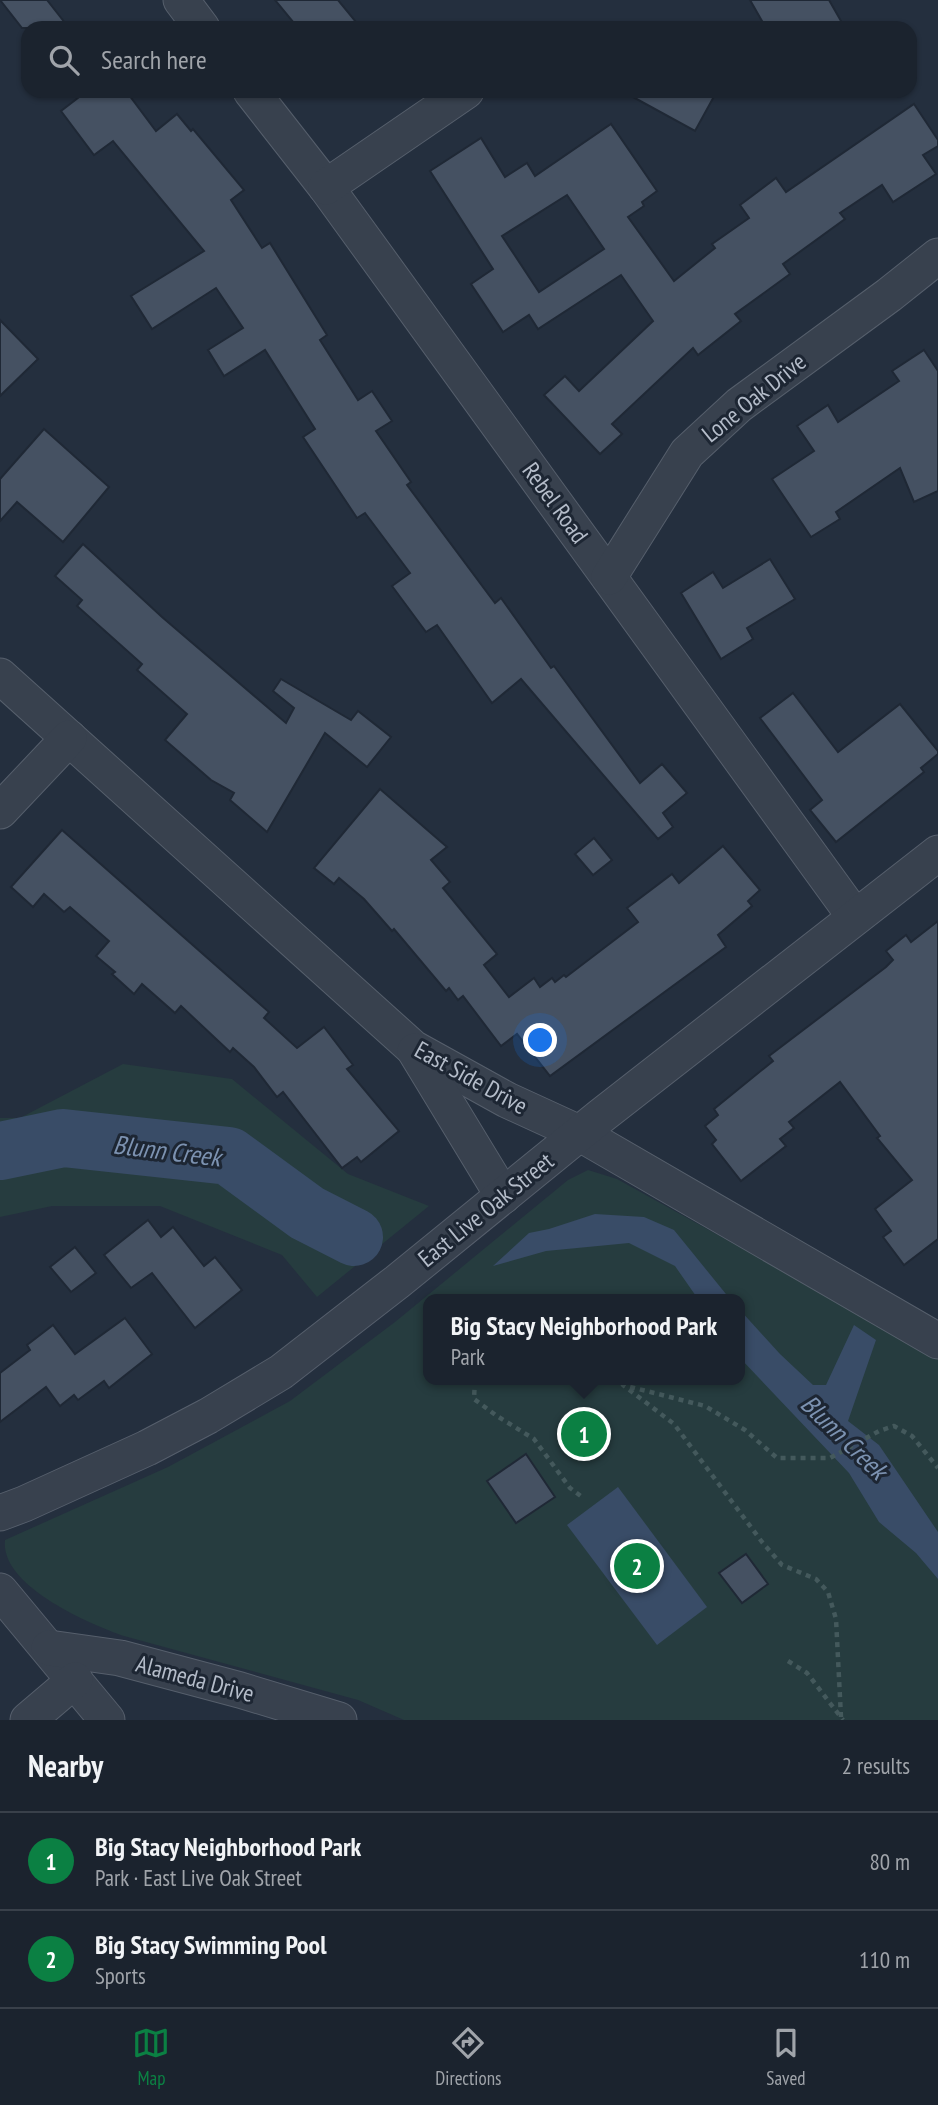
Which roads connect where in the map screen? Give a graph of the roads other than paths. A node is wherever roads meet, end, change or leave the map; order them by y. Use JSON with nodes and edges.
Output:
{"nodes":[{"id":1,"x":181,"y":0,"type":"edge"},
{"id":2,"x":197,"y":21,"type":"edge"},
{"id":3,"x":256,"y":98,"type":"edge"},
{"id":4,"x":456,"y":98,"type":"edge"},
{"id":5,"x":326,"y":187,"type":"junction"},
{"id":6,"x":938,"y":256,"type":"edge"},
{"id":7,"x":609,"y":577,"type":"junction"},
{"id":8,"x":0,"y":676,"type":"edge"},
{"id":9,"x":69,"y":738,"type":"junction"},
{"id":10,"x":0,"y":811,"type":"edge"},
{"id":11,"x":938,"y":853,"type":"edge"},
{"id":12,"x":855,"y":916,"type":"junction"},
{"id":13,"x":413,"y":1048,"type":"junction"},
{"id":14,"x":579,"y":1133,"type":"junction"},
{"id":15,"x":503,"y":1196,"type":"junction"},
{"id":16,"x":938,"y":1341,"type":"edge"},
{"id":17,"x":0,"y":1513,"type":"edge"},
{"id":18,"x":0,"y":1591,"type":"edge"},
{"id":19,"x":49,"y":1648,"type":"junction"},
{"id":20,"x":75,"y":1680,"type":"junction"},
{"id":21,"x":28,"y":1720,"type":"edge"},
{"id":22,"x":107,"y":1720,"type":"edge"},
{"id":23,"x":339,"y":1720,"type":"edge"}],
"edges":[{"from":1,"to":2,"type":"street"},
{"from":3,"to":5,"type":"street","name":"Rebel Road"},
{"from":4,"to":5,"type":"street"},
{"from":5,"to":7,"type":"street","name":"Rebel Road"},
{"from":6,"to":7,"type":"street","name":"Lone Oak Drive"},
{"from":7,"to":12,"type":"street","name":"Rebel Road"},
{"from":8,"to":9,"type":"street","name":"East Side Drive"},
{"from":9,"to":10,"type":"street"},
{"from":9,"to":13,"type":"street","name":"East Side Drive"},
{"from":11,"to":12,"type":"street","name":"East Live Oak Street"},
{"from":12,"to":14,"type":"street","name":"East Live Oak Street"},
{"from":13,"to":14,"type":"street","name":"East Side Drive"},
{"from":13,"to":15,"type":"street"},
{"from":14,"to":15,"type":"street","name":"East Live Oak Street"},
{"from":14,"to":16,"type":"street","name":"East Side Drive"},
{"from":15,"to":17,"type":"street","name":"East Live Oak Street"},
{"from":18,"to":19,"type":"street"},
{"from":19,"to":20,"type":"street"},
{"from":19,"to":23,"type":"street","name":"Alameda Drive"},
{"from":20,"to":21,"type":"street"},
{"from":20,"to":22,"type":"street"}]}
